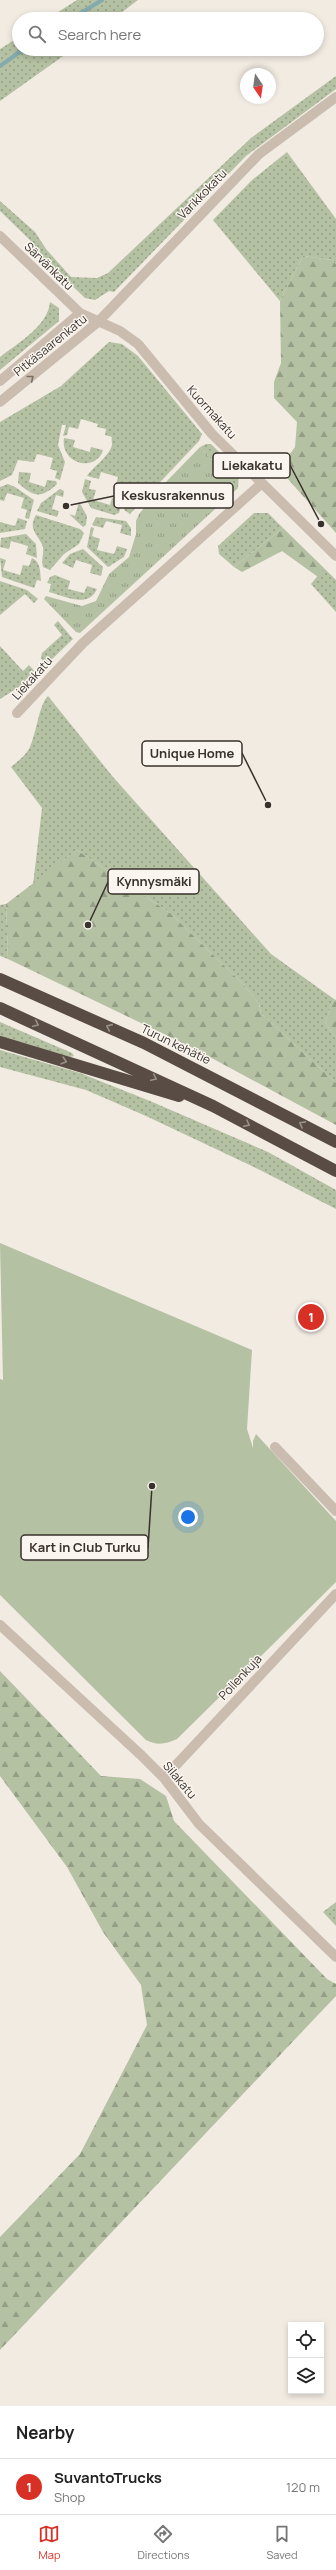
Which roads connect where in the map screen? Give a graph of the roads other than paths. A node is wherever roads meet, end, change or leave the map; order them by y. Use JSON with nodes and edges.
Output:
{"nodes":[{"id":1,"x":336,"y":97,"type":"edge"},
{"id":2,"x":0,"y":236,"type":"edge"},
{"id":3,"x":80,"y":314,"type":"junction"},
{"id":4,"x":98,"y":322,"type":"junction"},
{"id":5,"x":0,"y":381,"type":"edge"},
{"id":6,"x":0,"y":402,"type":"edge"},
{"id":7,"x":262,"y":483,"type":"junction"},
{"id":8,"x":336,"y":556,"type":"edge"},
{"id":9,"x":17,"y":713,"type":"dead end"},
{"id":10,"x":0,"y":979,"type":"edge"},
{"id":11,"x":0,"y":1008,"type":"edge"},
{"id":12,"x":0,"y":1042,"type":"edge"},
{"id":13,"x":213,"y":1106,"type":"junction"},
{"id":14,"x":336,"y":1142,"type":"edge"},
{"id":15,"x":336,"y":1171,"type":"edge"},
{"id":16,"x":275,"y":1447,"type":"dead end"},
{"id":17,"x":336,"y":1511,"type":"edge"},
{"id":18,"x":336,"y":1594,"type":"edge"},
{"id":19,"x":0,"y":1625,"type":"edge"},
{"id":20,"x":164,"y":1778,"type":"junction"},
{"id":21,"x":336,"y":1957,"type":"edge"}],
"edges":[{"from":1,"to":4,"type":"street","name":"Varikkokatu"},
{"from":2,"to":3,"type":"street","name":"Särvänkatu"},
{"from":3,"to":4,"type":"street","name":"Kuormakatu"},
{"from":3,"to":5,"type":"street","name":"Pitkäsaarenkatu"},
{"from":6,"to":4,"type":"street","name":"Pitkäsaarenkatu","one_way":true},
{"from":4,"to":7,"type":"street","name":"Kuormakatu"},
{"from":7,"to":8,"type":"street","name":"Kuormakatu"},
{"from":7,"to":9,"type":"street","name":"Liekakatu"},
{"from":14,"to":10,"type":"highway","name":"Turun kehätie","one_way":true},
{"from":11,"to":13,"type":"highway","one_way":true},
{"from":12,"to":13,"type":"highway","one_way":true},
{"from":13,"to":15,"type":"highway","one_way":true},
{"from":16,"to":17,"type":"street"},
{"from":18,"to":20,"type":"street","name":"Pollenkuja"},
{"from":19,"to":20,"type":"street","name":"Silakatu"},
{"from":20,"to":21,"type":"street","name":"Silakatu"}]}
